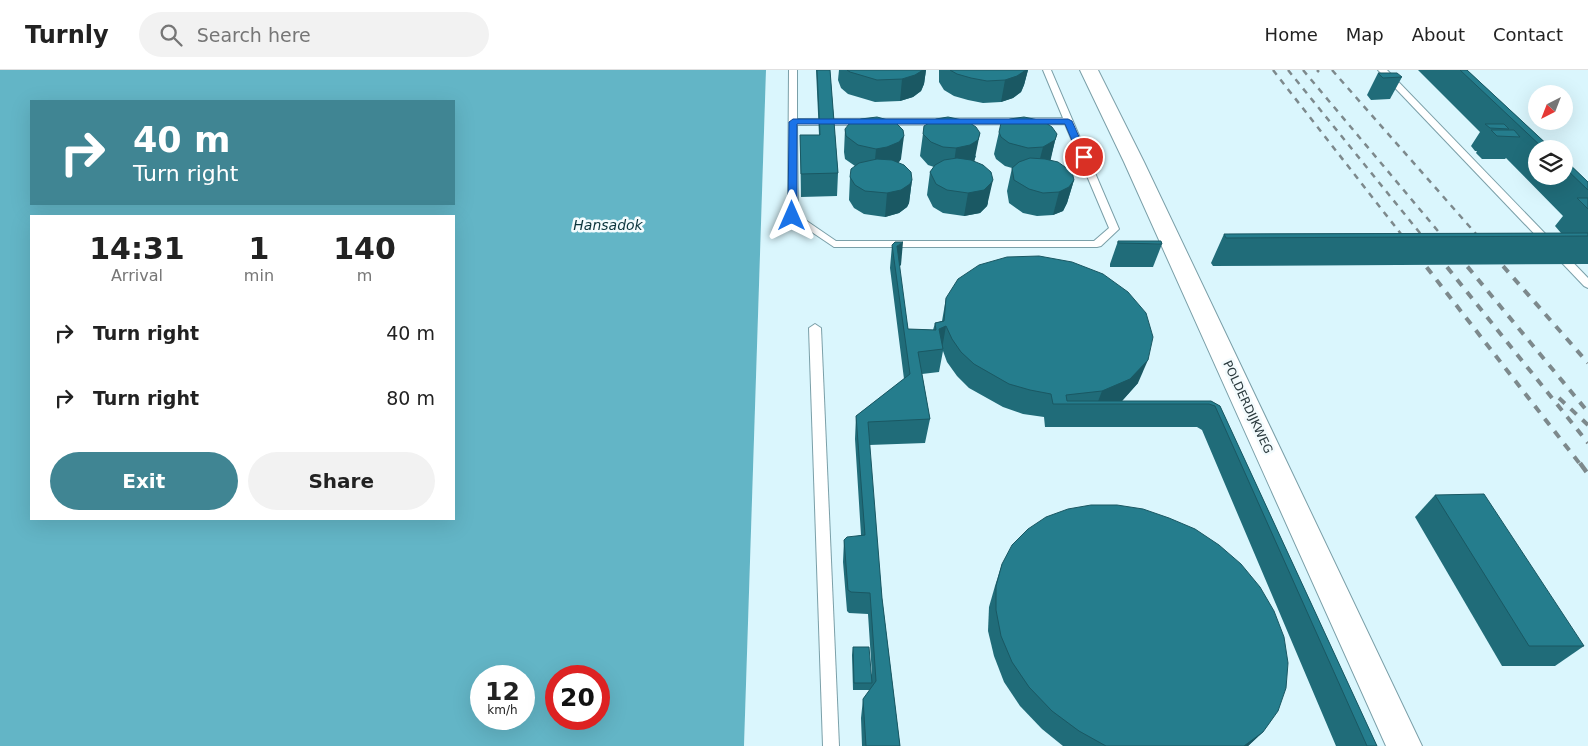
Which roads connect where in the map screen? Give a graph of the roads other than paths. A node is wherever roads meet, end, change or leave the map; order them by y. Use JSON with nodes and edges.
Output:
{"nodes":[{"id":1,"x":793,"y":70,"type":"edge"},
{"id":2,"x":1047,"y":70,"type":"edge"},
{"id":3,"x":1089,"y":70,"type":"edge"},
{"id":4,"x":1382,"y":70,"type":"edge"},
{"id":5,"x":1068,"y":121,"type":"junction"},
{"id":6,"x":793,"y":122,"type":"junction"},
{"id":7,"x":1588,"y":284,"type":"edge"},
{"id":8,"x":815,"y":328,"type":"dead end"},
{"id":9,"x":831,"y":746,"type":"edge"},
{"id":10,"x":1404,"y":746,"type":"edge"}],
"edges":[{"from":1,"to":6,"type":"lane"},
{"from":2,"to":5,"type":"lane"},
{"from":3,"to":10,"type":"street","name":"POLDERDIJKWEG"},
{"from":4,"to":7,"type":"lane"},
{"from":5,"to":6,"type":"lane"},
{"from":5,"to":6,"type":"lane"},
{"from":8,"to":9,"type":"lane"}]}
